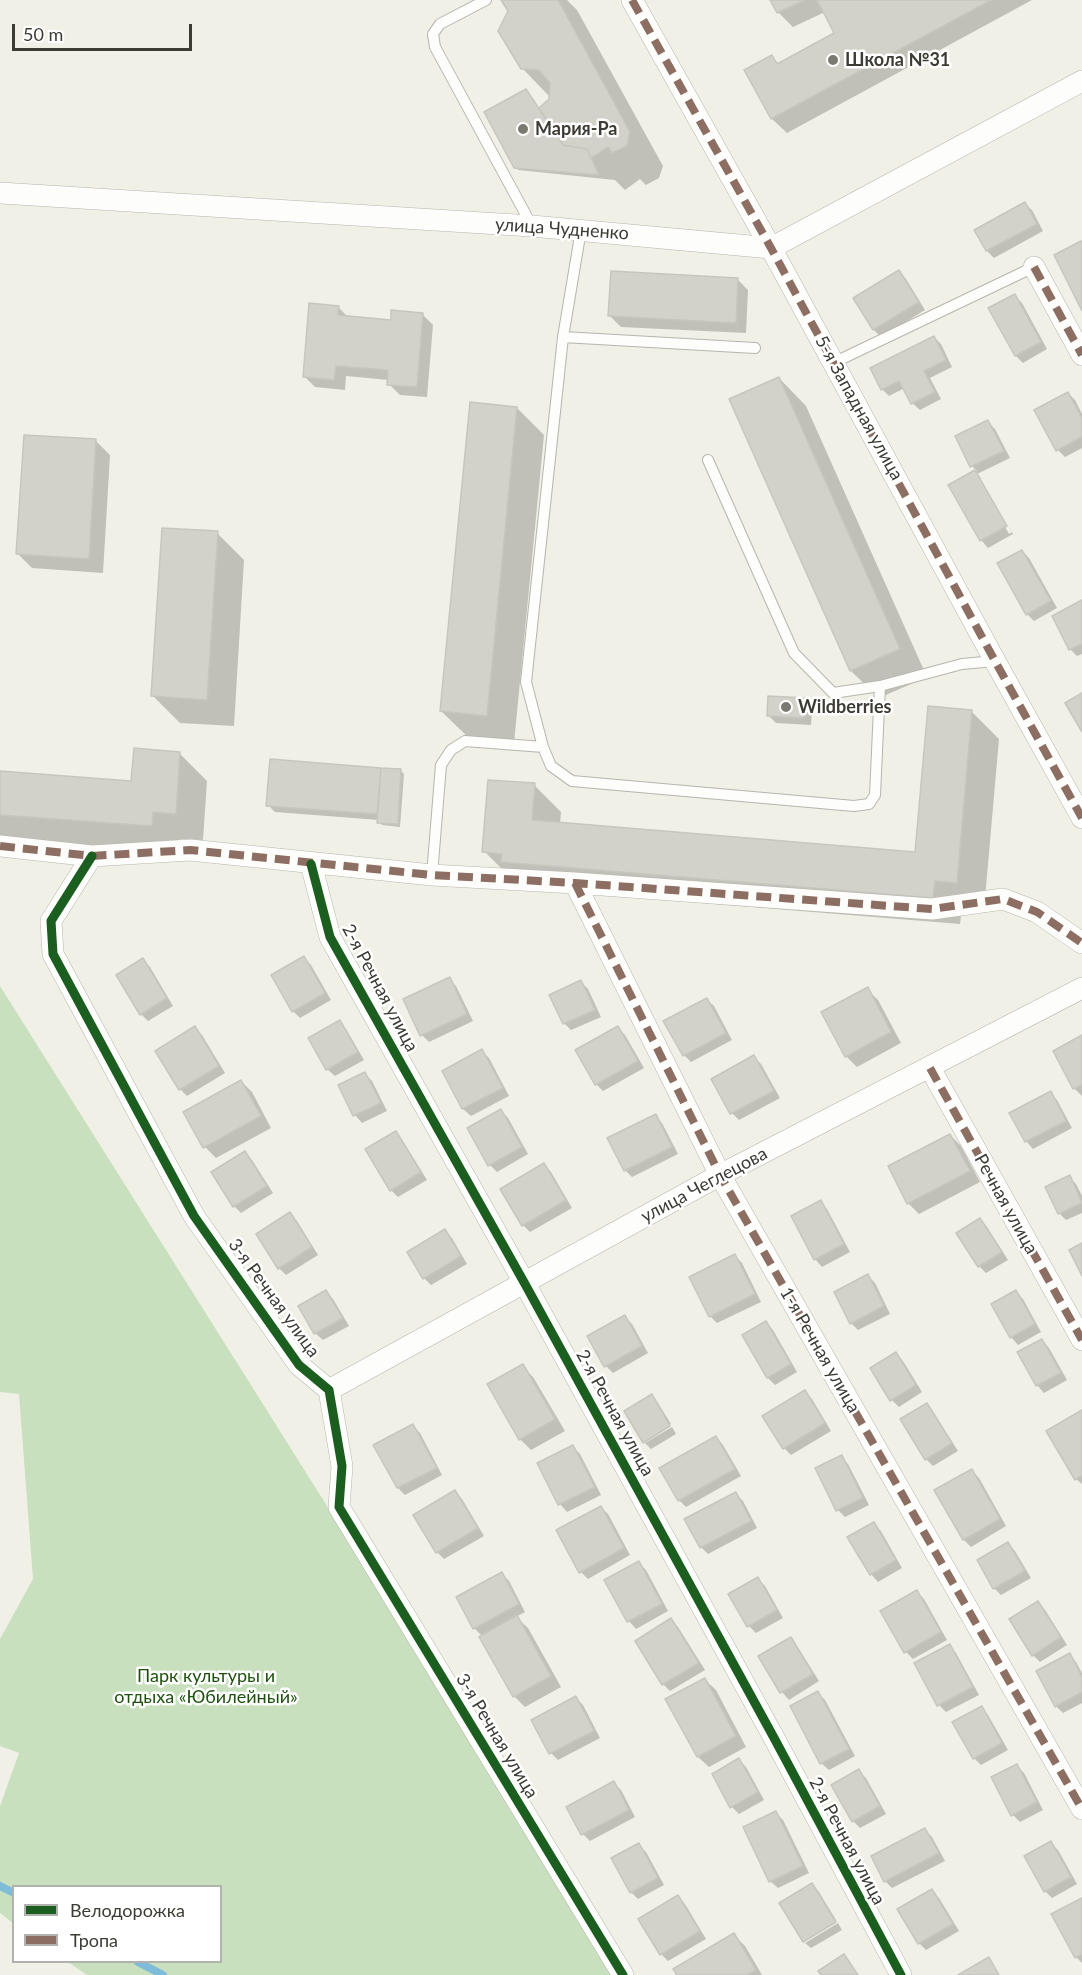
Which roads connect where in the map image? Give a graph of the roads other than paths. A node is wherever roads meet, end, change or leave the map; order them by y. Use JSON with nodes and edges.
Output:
{"nodes":[{"id":1,"x":486,"y":0,"type":"edge"},
{"id":2,"x":632,"y":0,"type":"edge"},
{"id":3,"x":1082,"y":81,"type":"edge"},
{"id":4,"x":0,"y":194,"type":"edge"},
{"id":5,"x":532,"y":226,"type":"junction"},
{"id":6,"x":581,"y":230,"type":"junction"},
{"id":7,"x":771,"y":248,"type":"junction"},
{"id":8,"x":1034,"y":267,"type":"joint"},
{"id":9,"x":563,"y":337,"type":"junction"},
{"id":10,"x":756,"y":348,"type":"dead end"},
{"id":11,"x":1082,"y":355,"type":"edge"},
{"id":12,"x":833,"y":363,"type":"junction"},
{"id":13,"x":708,"y":460,"type":"dead end"},
{"id":14,"x":995,"y":661,"type":"junction"},
{"id":15,"x":880,"y":686,"type":"junction"},
{"id":16,"x":543,"y":747,"type":"junction"},
{"id":17,"x":1082,"y":818,"type":"edge"},
{"id":18,"x":0,"y":846,"type":"edge"},
{"id":19,"x":92,"y":856,"type":"junction"},
{"id":20,"x":311,"y":864,"type":"junction"},
{"id":21,"x":432,"y":875,"type":"junction"},
{"id":22,"x":574,"y":883,"type":"junction"},
{"id":23,"x":1082,"y":943,"type":"edge"},
{"id":24,"x":1082,"y":988,"type":"edge"},
{"id":25,"x":930,"y":1068,"type":"junction"},
{"id":26,"x":720,"y":1175,"type":"junction"},
{"id":27,"x":525,"y":1284,"type":"junction"},
{"id":28,"x":1082,"y":1340,"type":"edge"},
{"id":29,"x":329,"y":1390,"type":"junction"},
{"id":30,"x":1082,"y":1809,"type":"edge"},
{"id":31,"x":623,"y":1975,"type":"edge"},
{"id":32,"x":901,"y":1975,"type":"edge"}],
"edges":[{"from":1,"to":5,"type":"lane"},
{"from":2,"to":7,"type":"street","name":"5-я Западная улица"},
{"from":3,"to":7,"type":"street"},
{"from":4,"to":5,"type":"street","name":"улица Чудненко"},
{"from":5,"to":6,"type":"street","name":"улица Чудненко"},
{"from":6,"to":7,"type":"street","name":"улица Чудненко"},
{"from":6,"to":9,"type":"lane"},
{"from":7,"to":12,"type":"street","name":"5-я Западная улица"},
{"from":8,"to":11,"type":"street"},
{"from":8,"to":12,"type":"lane"},
{"from":9,"to":10,"type":"lane"},
{"from":9,"to":16,"type":"lane"},
{"from":12,"to":14,"type":"street","name":"5-я Западная улица"},
{"from":13,"to":15,"type":"lane"},
{"from":14,"to":15,"type":"lane"},
{"from":14,"to":17,"type":"street","name":"5-я Западная улица"},
{"from":15,"to":16,"type":"lane"},
{"from":16,"to":21,"type":"lane"},
{"from":18,"to":19,"type":"street"},
{"from":19,"to":20,"type":"street"},
{"from":19,"to":29,"type":"street","name":"3-я Речная улица"},
{"from":20,"to":21,"type":"street"},
{"from":20,"to":27,"type":"street","name":"2-я Речная улица"},
{"from":21,"to":22,"type":"street"},
{"from":22,"to":23,"type":"street"},
{"from":22,"to":26,"type":"street","name":"1-я Речная улица"},
{"from":24,"to":25,"type":"street","name":"улица Чеглецова"},
{"from":25,"to":26,"type":"street","name":"улица Чеглецова"},
{"from":25,"to":28,"type":"street","name":"Речная улица"},
{"from":26,"to":27,"type":"street","name":"улица Чеглецова"},
{"from":26,"to":30,"type":"street","name":"1-я Речная улица"},
{"from":27,"to":29,"type":"street","name":"улица Чеглецова"},
{"from":27,"to":32,"type":"street","name":"2-я Речная улица"},
{"from":29,"to":31,"type":"street","name":"3-я Речная улица"}]}
